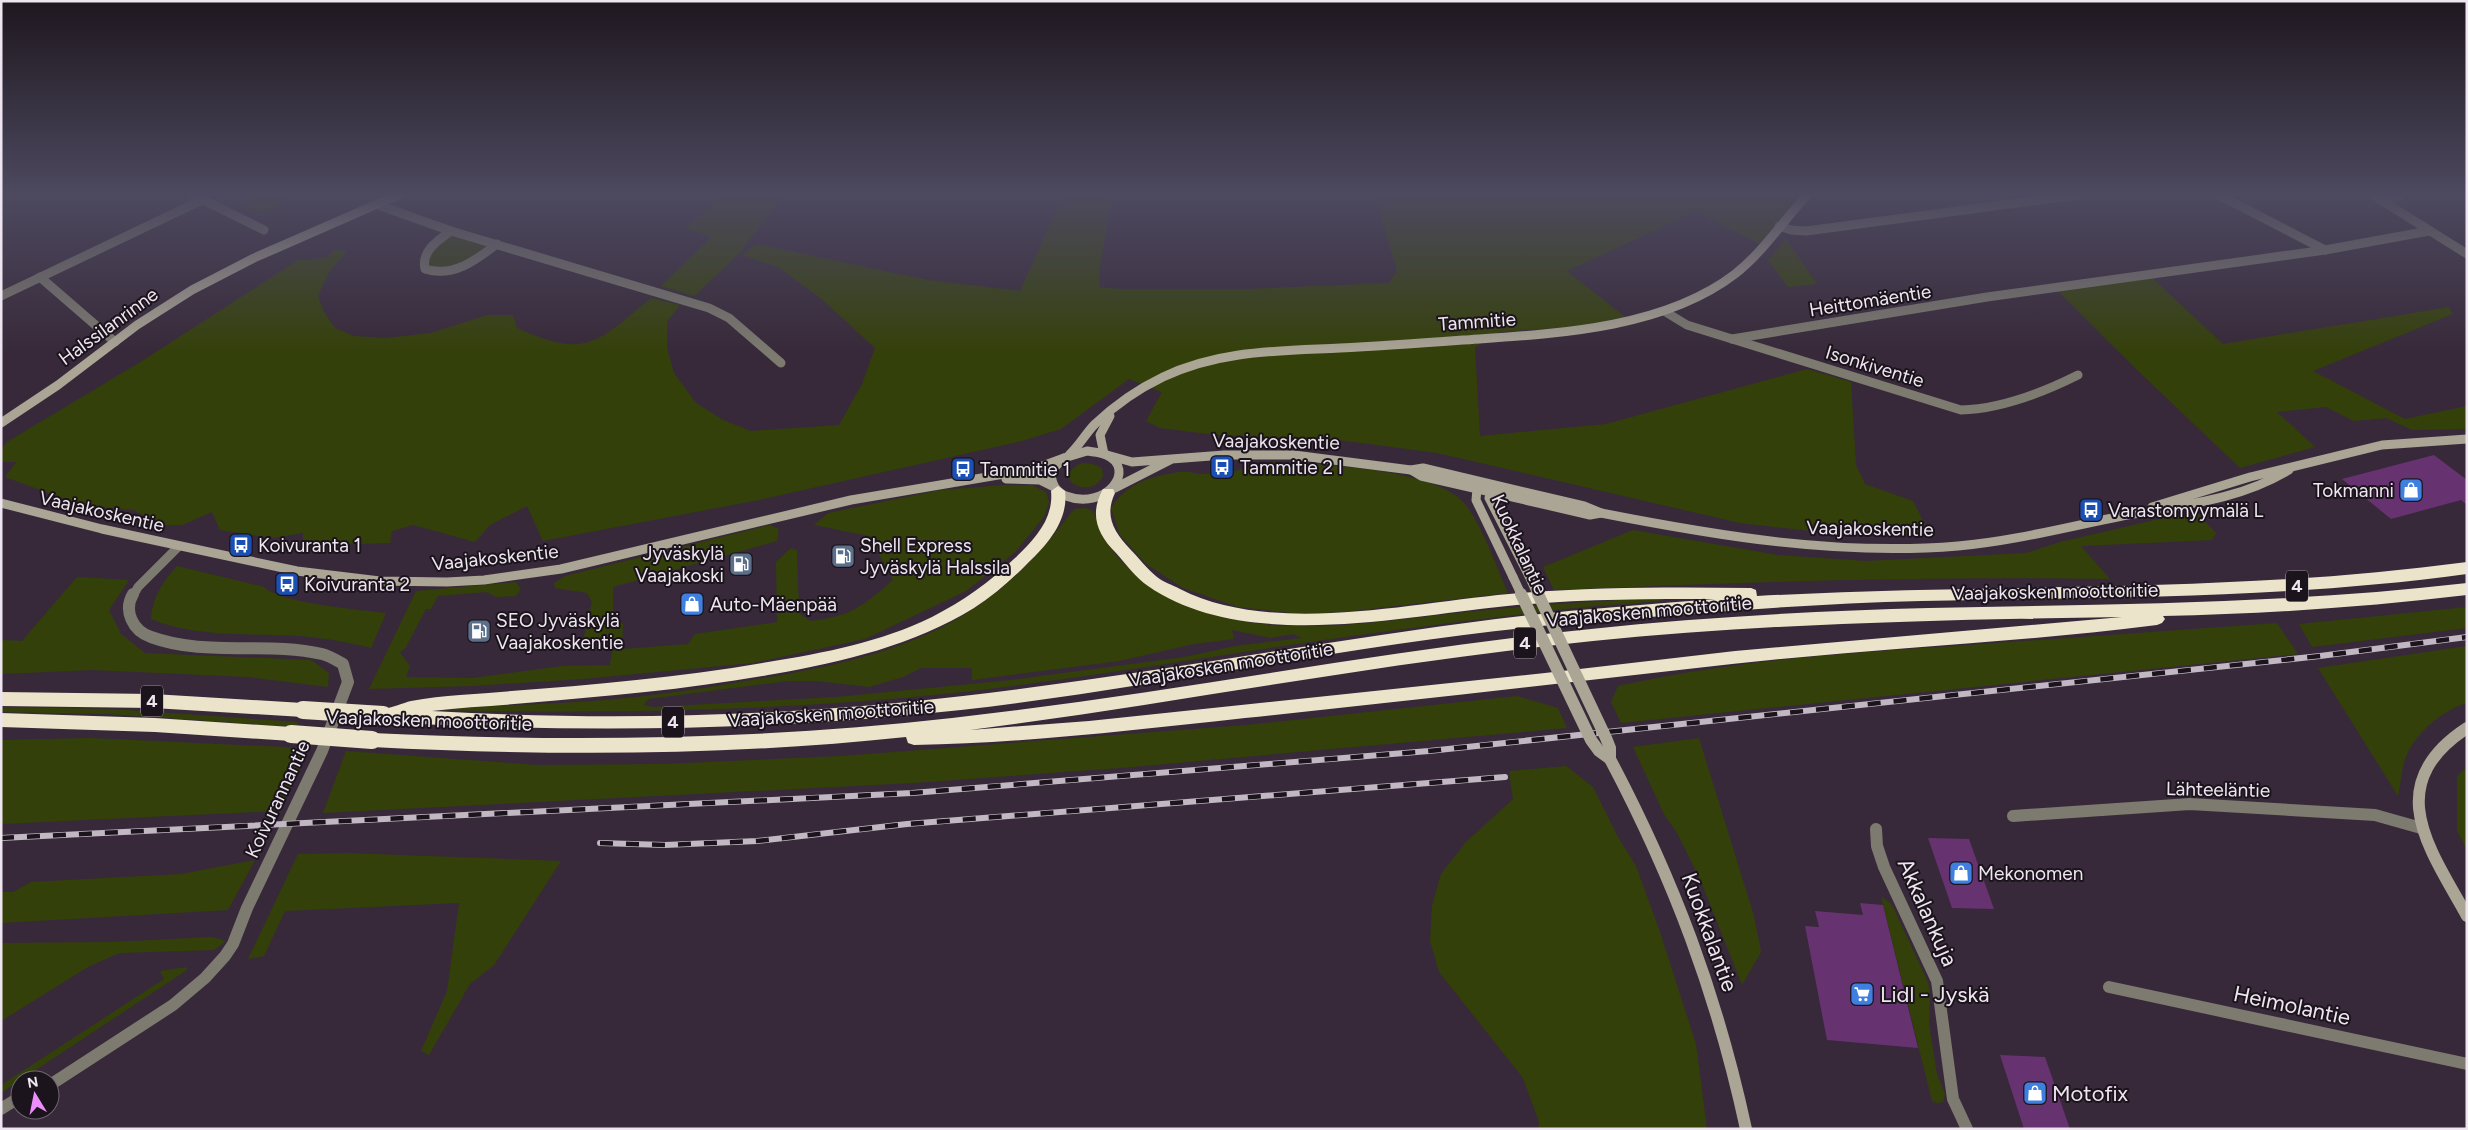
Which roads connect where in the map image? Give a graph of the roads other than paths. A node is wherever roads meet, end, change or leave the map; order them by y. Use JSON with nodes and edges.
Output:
{"nodes":[{"id":1,"x":102,"y":248,"type":"edge"},
{"id":2,"x":280,"y":248,"type":"edge"},
{"id":3,"x":433,"y":248,"type":"edge"},
{"id":4,"x":491,"y":248,"type":"edge"},
{"id":5,"x":509,"y":248,"type":"edge"},
{"id":6,"x":1763,"y":248,"type":"edge"},
{"id":7,"x":2321,"y":248,"type":"edge"},
{"id":8,"x":2337,"y":248,"type":"edge"},
{"id":9,"x":2325,"y":250,"type":"junction"},
{"id":10,"x":40,"y":277,"type":"junction"},
{"id":11,"x":1,"y":296,"type":"edge"},
{"id":12,"x":1664,"y":311,"type":"junction"},
{"id":13,"x":1732,"y":338,"type":"junction"},
{"id":14,"x":115,"y":342,"type":"junction"},
{"id":15,"x":781,"y":363,"type":"dead end"},
{"id":16,"x":2078,"y":375,"type":"dead end"},
{"id":17,"x":1117,"y":407,"type":"junction"},
{"id":18,"x":3,"y":421,"type":"edge"},
{"id":19,"x":2467,"y":440,"type":"edge"},
{"id":20,"x":1106,"y":454,"type":"junction"},
{"id":21,"x":1066,"y":457,"type":"junction"},
{"id":22,"x":1170,"y":460,"type":"junction"},
{"id":23,"x":962,"y":480,"type":"junction"},
{"id":24,"x":1481,"y":486,"type":"junction"},
{"id":25,"x":1056,"y":489,"type":"junction"},
{"id":26,"x":1110,"y":491,"type":"junction"},
{"id":27,"x":1491,"y":493,"type":"junction"},
{"id":28,"x":1,"y":503,"type":"edge"},
{"id":29,"x":1601,"y":514,"type":"junction"},
{"id":30,"x":179,"y":546,"type":"junction"},
{"id":31,"x":2467,"y":568,"type":"edge"},
{"id":32,"x":2467,"y":589,"type":"edge"},
{"id":33,"x":1802,"y":599,"type":"junction"},
{"id":34,"x":2182,"y":611,"type":"junction"},
{"id":35,"x":1569,"y":677,"type":"junction"},
{"id":36,"x":1,"y":699,"type":"edge"},
{"id":37,"x":383,"y":715,"type":"junction"},
{"id":38,"x":1,"y":720,"type":"edge"},
{"id":39,"x":2467,"y":728,"type":"edge"},
{"id":40,"x":872,"y":733,"type":"junction"},
{"id":41,"x":2012,"y":816,"type":"dead end"},
{"id":42,"x":2421,"y":828,"type":"junction"},
{"id":43,"x":1876,"y":829,"type":"dead end"},
{"id":44,"x":2467,"y":916,"type":"edge"},
{"id":45,"x":2109,"y":987,"type":"dead end"},
{"id":46,"x":2467,"y":1064,"type":"edge"},
{"id":47,"x":60,"y":1078,"type":"edge"},
{"id":48,"x":1746,"y":1129,"type":"edge"},
{"id":49,"x":1967,"y":1129,"type":"edge"}],
"edges":[{"from":1,"to":10,"type":"street"},
{"from":2,"to":14,"type":"main road","name":"Halssilanrinne"},
{"from":3,"to":4,"type":"street"},
{"from":5,"to":15,"type":"street"},
{"from":6,"to":12,"type":"main road","name":"Tammitie"},
{"from":7,"to":9,"type":"street"},
{"from":8,"to":9,"type":"street","name":"Heittomäentie"},
{"from":9,"to":13,"type":"street","name":"Heittomäentie"},
{"from":10,"to":11,"type":"street"},
{"from":10,"to":14,"type":"street"},
{"from":12,"to":13,"type":"street","name":"Isonkiventie"},
{"from":12,"to":17,"type":"main road","name":"Tammitie"},
{"from":13,"to":16,"type":"street","name":"Isonkiventie"},
{"from":14,"to":18,"type":"main road","name":"Halssilanrinne"},
{"from":17,"to":20,"type":"main road","name":"Tammitie"},
{"from":17,"to":21,"type":"main road","name":"Tammitie"},
{"from":19,"to":29,"type":"main road","name":"Vaajakoskentie"},
{"from":20,"to":21,"type":"main road"},
{"from":20,"to":22,"type":"main road","name":"Vaajakoskentie"},
{"from":20,"to":26,"type":"main road"},
{"from":21,"to":23,"type":"main road","name":"Vaajakoskentie"},
{"from":21,"to":25,"type":"main road"},
{"from":22,"to":24,"type":"main road","name":"Vaajakoskentie"},
{"from":22,"to":26,"type":"main road","name":"Vaajakoskentie"},
{"from":23,"to":25,"type":"main road","name":"Vaajakoskentie"},
{"from":23,"to":30,"type":"main road","name":"Vaajakoskentie"},
{"from":24,"to":27,"type":"main road","name":"Kuokkalantie"},
{"from":24,"to":29,"type":"main road","name":"Vaajakoskentie"},
{"from":24,"to":35,"type":"main road","name":"Kuokkalantie","bridge":true},
{"from":25,"to":26,"type":"main road"},
{"from":25,"to":37,"type":"highway"},
{"from":26,"to":33,"type":"highway"},
{"from":27,"to":29,"type":"main road","name":"Vaajakoskentie"},
{"from":27,"to":35,"type":"main road","name":"Kuokkalantie","bridge":true},
{"from":28,"to":30,"type":"main road","name":"Vaajakoskentie"},
{"from":30,"to":47,"type":"street","name":"Koivurannantie"},
{"from":31,"to":33,"type":"highway","name":"Vaajakosken moottoritie","number":"4"},
{"from":32,"to":34,"type":"highway","name":"Vaajakosken moottoritie","number":"4"},
{"from":33,"to":37,"type":"highway","name":"Vaajakosken moottoritie","number":"4"},
{"from":34,"to":35,"type":"highway"},
{"from":34,"to":40,"type":"highway","name":"Vaajakosken moottoritie","number":"4"},
{"from":35,"to":40,"type":"highway"},
{"from":35,"to":48,"type":"main road","name":"Kuokkalantie","bridge":true},
{"from":36,"to":37,"type":"highway","name":"Vaajakosken moottoritie","number":"4","bridge":true},
{"from":38,"to":40,"type":"highway","name":"Vaajakosken moottoritie","number":"4","bridge":true},
{"from":39,"to":42,"type":"main road"},
{"from":41,"to":42,"type":"street","name":"Lähteeläntie"},
{"from":42,"to":44,"type":"main road"},
{"from":43,"to":49,"type":"street","name":"Akkalankuja"},
{"from":45,"to":46,"type":"street","name":"Heimolantie"}]}
